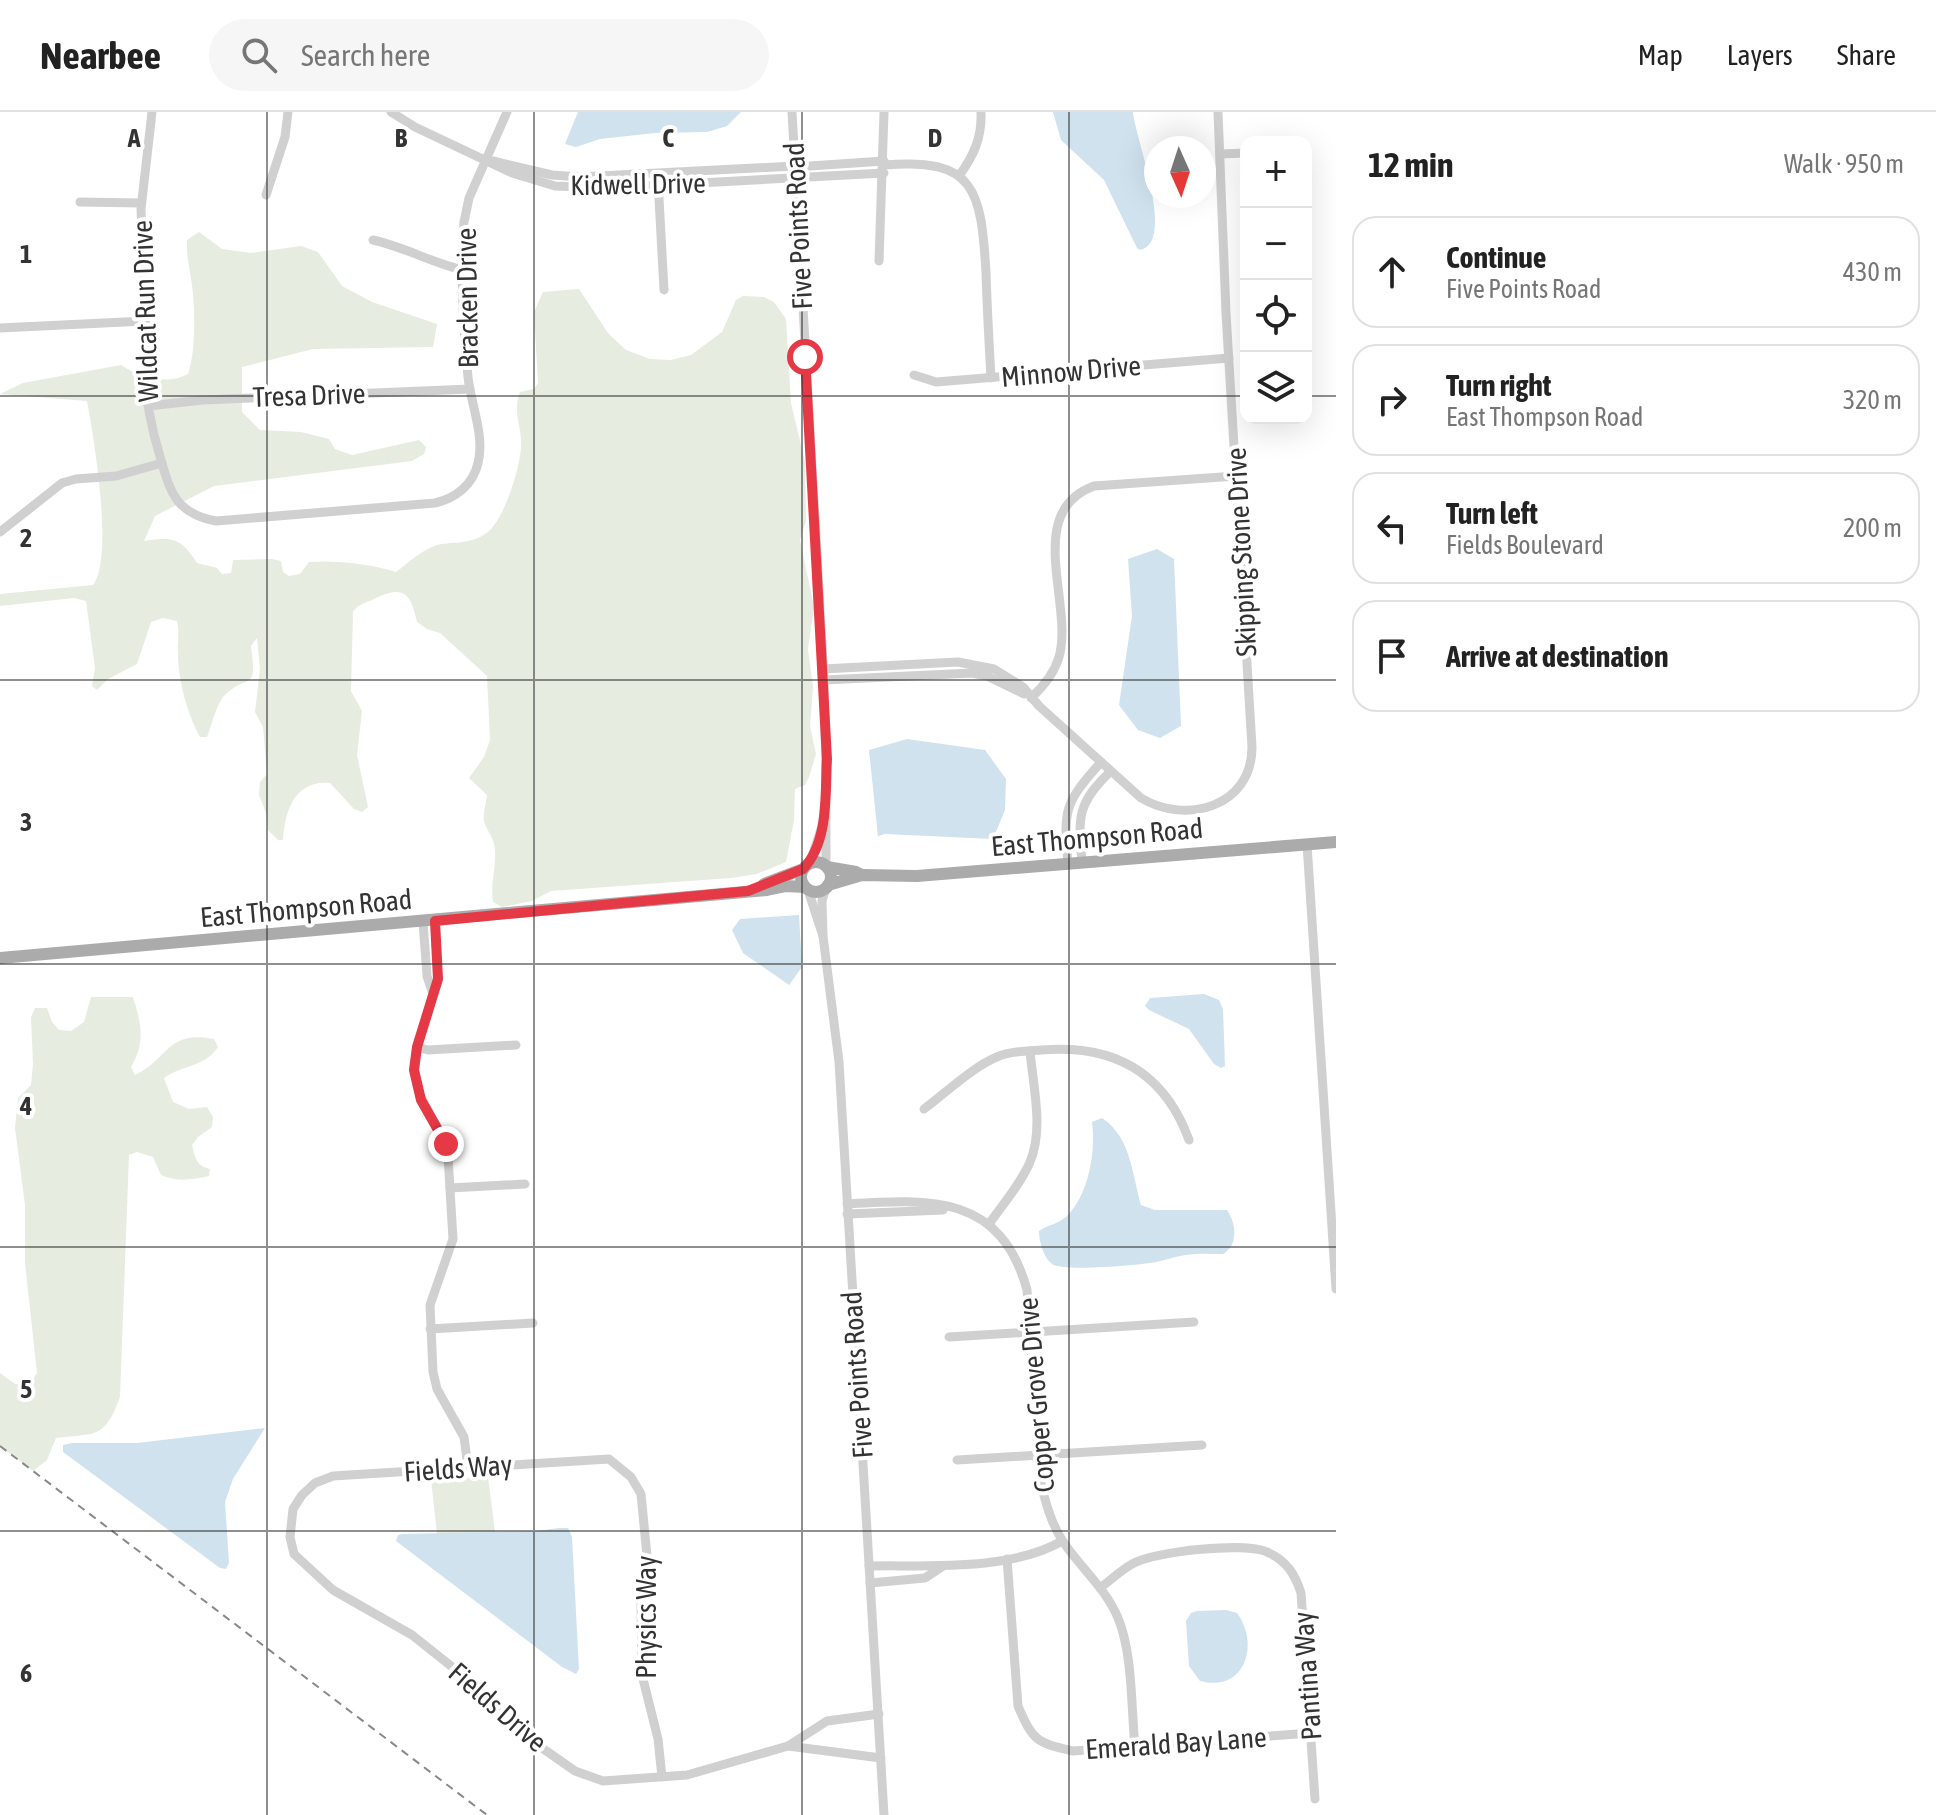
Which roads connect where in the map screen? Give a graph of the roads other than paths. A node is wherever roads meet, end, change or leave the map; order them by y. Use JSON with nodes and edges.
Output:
{"nodes":[{"id":1,"x":152,"y":112,"type":"edge"},
{"id":2,"x":288,"y":112,"type":"edge"},
{"id":3,"x":391,"y":112,"type":"edge"},
{"id":4,"x":507,"y":112,"type":"edge"},
{"id":5,"x":792,"y":112,"type":"edge"},
{"id":6,"x":884,"y":112,"type":"edge"},
{"id":7,"x":981,"y":112,"type":"edge"},
{"id":8,"x":1218,"y":112,"type":"edge"},
{"id":9,"x":1240,"y":153,"type":"edge"},
{"id":10,"x":1220,"y":154,"type":"junction"},
{"id":11,"x":486,"y":159,"type":"junction"},
{"id":12,"x":795,"y":166,"type":"junction"},
{"id":13,"x":884,"y":166,"type":"junction"},
{"id":14,"x":657,"y":173,"type":"junction"},
{"id":15,"x":959,"y":176,"type":"junction"},
{"id":16,"x":795,"y":179,"type":"junction"},
{"id":17,"x":658,"y":186,"type":"junction"},
{"id":18,"x":266,"y":195,"type":"dead end"},
{"id":19,"x":80,"y":202,"type":"dead end"},
{"id":20,"x":141,"y":203,"type":"junction"},
{"id":21,"x":373,"y":240,"type":"dead end"},
{"id":22,"x":879,"y":261,"type":"dead end"},
{"id":23,"x":463,"y":270,"type":"junction"},
{"id":24,"x":664,"y":290,"type":"dead end"},
{"id":25,"x":145,"y":321,"type":"junction"},
{"id":26,"x":0,"y":328,"type":"edge"},
{"id":27,"x":1229,"y":358,"type":"junction"},
{"id":28,"x":914,"y":375,"type":"dead end"},
{"id":29,"x":991,"y":378,"type":"junction"},
{"id":30,"x":470,"y":389,"type":"junction"},
{"id":31,"x":148,"y":406,"type":"junction"},
{"id":32,"x":162,"y":463,"type":"junction"},
{"id":33,"x":1236,"y":476,"type":"junction"},
{"id":34,"x":181,"y":504,"type":"joint"},
{"id":35,"x":0,"y":532,"type":"edge"},
{"id":36,"x":823,"y":669,"type":"junction"},
{"id":37,"x":888,"y":671,"type":"junction"},
{"id":38,"x":824,"y":680,"type":"junction"},
{"id":39,"x":1031,"y":698,"type":"junction"},
{"id":40,"x":1101,"y":762,"type":"junction"},
{"id":41,"x":1111,"y":771,"type":"junction"},
{"id":42,"x":1075,"y":792,"type":"junction"},
{"id":43,"x":1086,"y":799,"type":"junction"},
{"id":44,"x":824,"y":820,"type":"junction"},
{"id":45,"x":1336,"y":842,"type":"edge"},
{"id":46,"x":1307,"y":844,"type":"junction"},
{"id":47,"x":1082,"y":862,"type":"junction"},
{"id":48,"x":1068,"y":863,"type":"junction"},
{"id":49,"x":806,"y":866,"type":"junction"},
{"id":50,"x":826,"y":866,"type":"junction"},
{"id":51,"x":862,"y":875,"type":"junction"},
{"id":52,"x":827,"y":886,"type":"junction"},
{"id":53,"x":807,"y":888,"type":"junction"},
{"id":54,"x":759,"y":889,"type":"junction"},
{"id":55,"x":429,"y":921,"type":"junction"},
{"id":56,"x":823,"y":936,"type":"junction"},
{"id":57,"x":0,"y":958,"type":"edge"},
{"id":58,"x":516,"y":1045,"type":"dead end"},
{"id":59,"x":417,"y":1047,"type":"junction"},
{"id":60,"x":1030,"y":1051,"type":"junction"},
{"id":61,"x":924,"y":1109,"type":"dead end"},
{"id":62,"x":1189,"y":1140,"type":"dead end"},
{"id":63,"x":525,"y":1184,"type":"dead end"},
{"id":64,"x":450,"y":1188,"type":"junction"},
{"id":65,"x":847,"y":1209,"type":"junction"},
{"id":66,"x":989,"y":1224,"type":"junction"},
{"id":67,"x":1336,"y":1289,"type":"edge"},
{"id":68,"x":1194,"y":1322,"type":"dead end"},
{"id":69,"x":533,"y":1323,"type":"dead end"},
{"id":70,"x":430,"y":1329,"type":"junction"},
{"id":71,"x":1030,"y":1332,"type":"junction"},
{"id":72,"x":949,"y":1337,"type":"dead end"},
{"id":73,"x":1202,"y":1445,"type":"dead end"},
{"id":74,"x":1038,"y":1455,"type":"junction"},
{"id":75,"x":957,"y":1460,"type":"dead end"},
{"id":76,"x":617,"y":1466,"type":"joint"},
{"id":77,"x":468,"y":1468,"type":"junction"},
{"id":78,"x":302,"y":1495,"type":"joint"},
{"id":79,"x":1062,"y":1541,"type":"junction"},
{"id":80,"x":1007,"y":1559,"type":"junction"},
{"id":81,"x":946,"y":1565,"type":"junction"},
{"id":82,"x":869,"y":1566,"type":"junction"},
{"id":83,"x":870,"y":1583,"type":"junction"},
{"id":84,"x":1100,"y":1588,"type":"junction"},
{"id":85,"x":879,"y":1714,"type":"junction"},
{"id":86,"x":1311,"y":1733,"type":"junction"},
{"id":87,"x":788,"y":1746,"type":"junction"},
{"id":88,"x":1135,"y":1747,"type":"junction"},
{"id":89,"x":881,"y":1758,"type":"junction"},
{"id":90,"x":662,"y":1777,"type":"junction"},
{"id":91,"x":1315,"y":1799,"type":"dead end"},
{"id":92,"x":884,"y":1815,"type":"edge"}],
"edges":[{"from":1,"to":20,"type":"street","name":"Wildcat Run Drive"},
{"from":2,"to":18,"type":"street"},
{"from":3,"to":11,"type":"street","name":"Kidwell Drive"},
{"from":4,"to":11,"type":"street","name":"Bracken Drive"},
{"from":5,"to":12,"type":"street","name":"Five Points Road"},
{"from":6,"to":13,"type":"street"},
{"from":7,"to":15,"type":"street"},
{"from":8,"to":10,"type":"street","name":"Skipping Stone Drive"},
{"from":9,"to":10,"type":"street"},
{"from":10,"to":27,"type":"street","name":"Skipping Stone Drive"},
{"from":11,"to":14,"type":"street","name":"Kidwell Drive"},
{"from":11,"to":17,"type":"street","name":"Kidwell Drive"},
{"from":11,"to":23,"type":"street","name":"Bracken Drive"},
{"from":12,"to":13,"type":"street","name":"Kidwell Drive"},
{"from":12,"to":14,"type":"street","name":"Kidwell Drive"},
{"from":12,"to":16,"type":"street","name":"Five Points Road"},
{"from":13,"to":15,"type":"street"},
{"from":13,"to":16,"type":"street","name":"Kidwell Drive"},
{"from":13,"to":22,"type":"street"},
{"from":14,"to":17,"type":"street"},
{"from":15,"to":29,"type":"street"},
{"from":16,"to":17,"type":"street","name":"Kidwell Drive"},
{"from":16,"to":36,"type":"street","name":"Five Points Road"},
{"from":17,"to":24,"type":"street"},
{"from":19,"to":20,"type":"street"},
{"from":20,"to":25,"type":"street","name":"Wildcat Run Drive"},
{"from":21,"to":23,"type":"street"},
{"from":23,"to":30,"type":"street","name":"Bracken Drive"},
{"from":25,"to":26,"type":"street"},
{"from":25,"to":31,"type":"street","name":"Wildcat Run Drive"},
{"from":27,"to":29,"type":"street","name":"Minnow Drive"},
{"from":27,"to":33,"type":"street","name":"Skipping Stone Drive"},
{"from":28,"to":29,"type":"street","name":"Minnow Drive"},
{"from":30,"to":31,"type":"street","name":"Tresa Drive"},
{"from":30,"to":34,"type":"street","name":"Bracken Drive"},
{"from":31,"to":32,"type":"street","name":"Wildcat Run Drive"},
{"from":32,"to":34,"type":"street","name":"Wildcat Run Drive"},
{"from":32,"to":35,"type":"street"},
{"from":33,"to":39,"type":"street"},
{"from":33,"to":41,"type":"street","name":"Skipping Stone Drive"},
{"from":36,"to":37,"type":"street"},
{"from":36,"to":38,"type":"street","name":"Five Points Road"},
{"from":37,"to":38,"type":"street"},
{"from":37,"to":39,"type":"street"},
{"from":38,"to":44,"type":"street","name":"Five Points Road"},
{"from":39,"to":40,"type":"street"},
{"from":40,"to":41,"type":"street"},
{"from":40,"to":42,"type":"street"},
{"from":41,"to":43,"type":"street"},
{"from":42,"to":43,"type":"street"},
{"from":42,"to":48,"type":"street"},
{"from":43,"to":47,"type":"street"},
{"from":44,"to":49,"type":"street","name":"Five Points Road"},
{"from":44,"to":50,"type":"street","name":"Five Points Road"},
{"from":45,"to":46,"type":"main road","name":"East Thompson Road"},
{"from":46,"to":47,"type":"main road","name":"East Thompson Road"},
{"from":46,"to":67,"type":"street"},
{"from":47,"to":48,"type":"main road","name":"East Thompson Road"},
{"from":48,"to":51,"type":"main road","name":"East Thompson Road"},
{"from":49,"to":50,"type":"main road"},
{"from":49,"to":53,"type":"main road"},
{"from":49,"to":54,"type":"main road","name":"East Thompson Road"},
{"from":50,"to":51,"type":"main road","name":"East Thompson Road"},
{"from":50,"to":52,"type":"main road"},
{"from":51,"to":52,"type":"main road","name":"East Thompson Road"},
{"from":52,"to":53,"type":"main road"},
{"from":52,"to":56,"type":"street","name":"Five Points Road"},
{"from":53,"to":54,"type":"main road","name":"East Thompson Road"},
{"from":53,"to":56,"type":"street","name":"Five Points Road"},
{"from":54,"to":55,"type":"main road","name":"East Thompson Road"},
{"from":55,"to":57,"type":"main road","name":"East Thompson Road"},
{"from":55,"to":59,"type":"street"},
{"from":56,"to":65,"type":"street","name":"Five Points Road"},
{"from":58,"to":59,"type":"street"},
{"from":59,"to":64,"type":"street"},
{"from":60,"to":61,"type":"street"},
{"from":60,"to":62,"type":"street"},
{"from":60,"to":66,"type":"street"},
{"from":63,"to":64,"type":"street"},
{"from":64,"to":70,"type":"street"},
{"from":65,"to":66,"type":"street"},
{"from":65,"to":82,"type":"street","name":"Five Points Road"},
{"from":66,"to":71,"type":"street","name":"Copper Grove Drive"},
{"from":68,"to":71,"type":"street"},
{"from":69,"to":70,"type":"street"},
{"from":70,"to":77,"type":"street"},
{"from":71,"to":72,"type":"street"},
{"from":71,"to":74,"type":"street","name":"Copper Grove Drive"},
{"from":73,"to":74,"type":"street"},
{"from":74,"to":75,"type":"street"},
{"from":74,"to":79,"type":"street","name":"Copper Grove Drive"},
{"from":76,"to":77,"type":"street","name":"Fields Way"},
{"from":76,"to":90,"type":"street","name":"Physics Way"},
{"from":77,"to":78,"type":"street","name":"Fields Way"},
{"from":78,"to":90,"type":"street","name":"Fields Drive"},
{"from":79,"to":80,"type":"street"},
{"from":79,"to":84,"type":"street","name":"Copper Grove Drive"},
{"from":80,"to":81,"type":"street"},
{"from":80,"to":88,"type":"street","name":"Emerald Bay Lane"},
{"from":81,"to":82,"type":"street"},
{"from":81,"to":83,"type":"street"},
{"from":82,"to":83,"type":"street","name":"Five Points Road"},
{"from":83,"to":85,"type":"street","name":"Five Points Road"},
{"from":84,"to":86,"type":"street","name":"Pantina Way"},
{"from":84,"to":88,"type":"street","name":"Copper Grove Drive"},
{"from":85,"to":87,"type":"street","name":"Fields Drive"},
{"from":85,"to":89,"type":"street","name":"Five Points Road"},
{"from":86,"to":88,"type":"street","name":"Emerald Bay Lane"},
{"from":86,"to":91,"type":"street","name":"Pantina Way"},
{"from":87,"to":89,"type":"street","name":"Fields Drive"},
{"from":87,"to":90,"type":"street","name":"Fields Drive"},
{"from":89,"to":92,"type":"street","name":"Five Points Road"}]}
